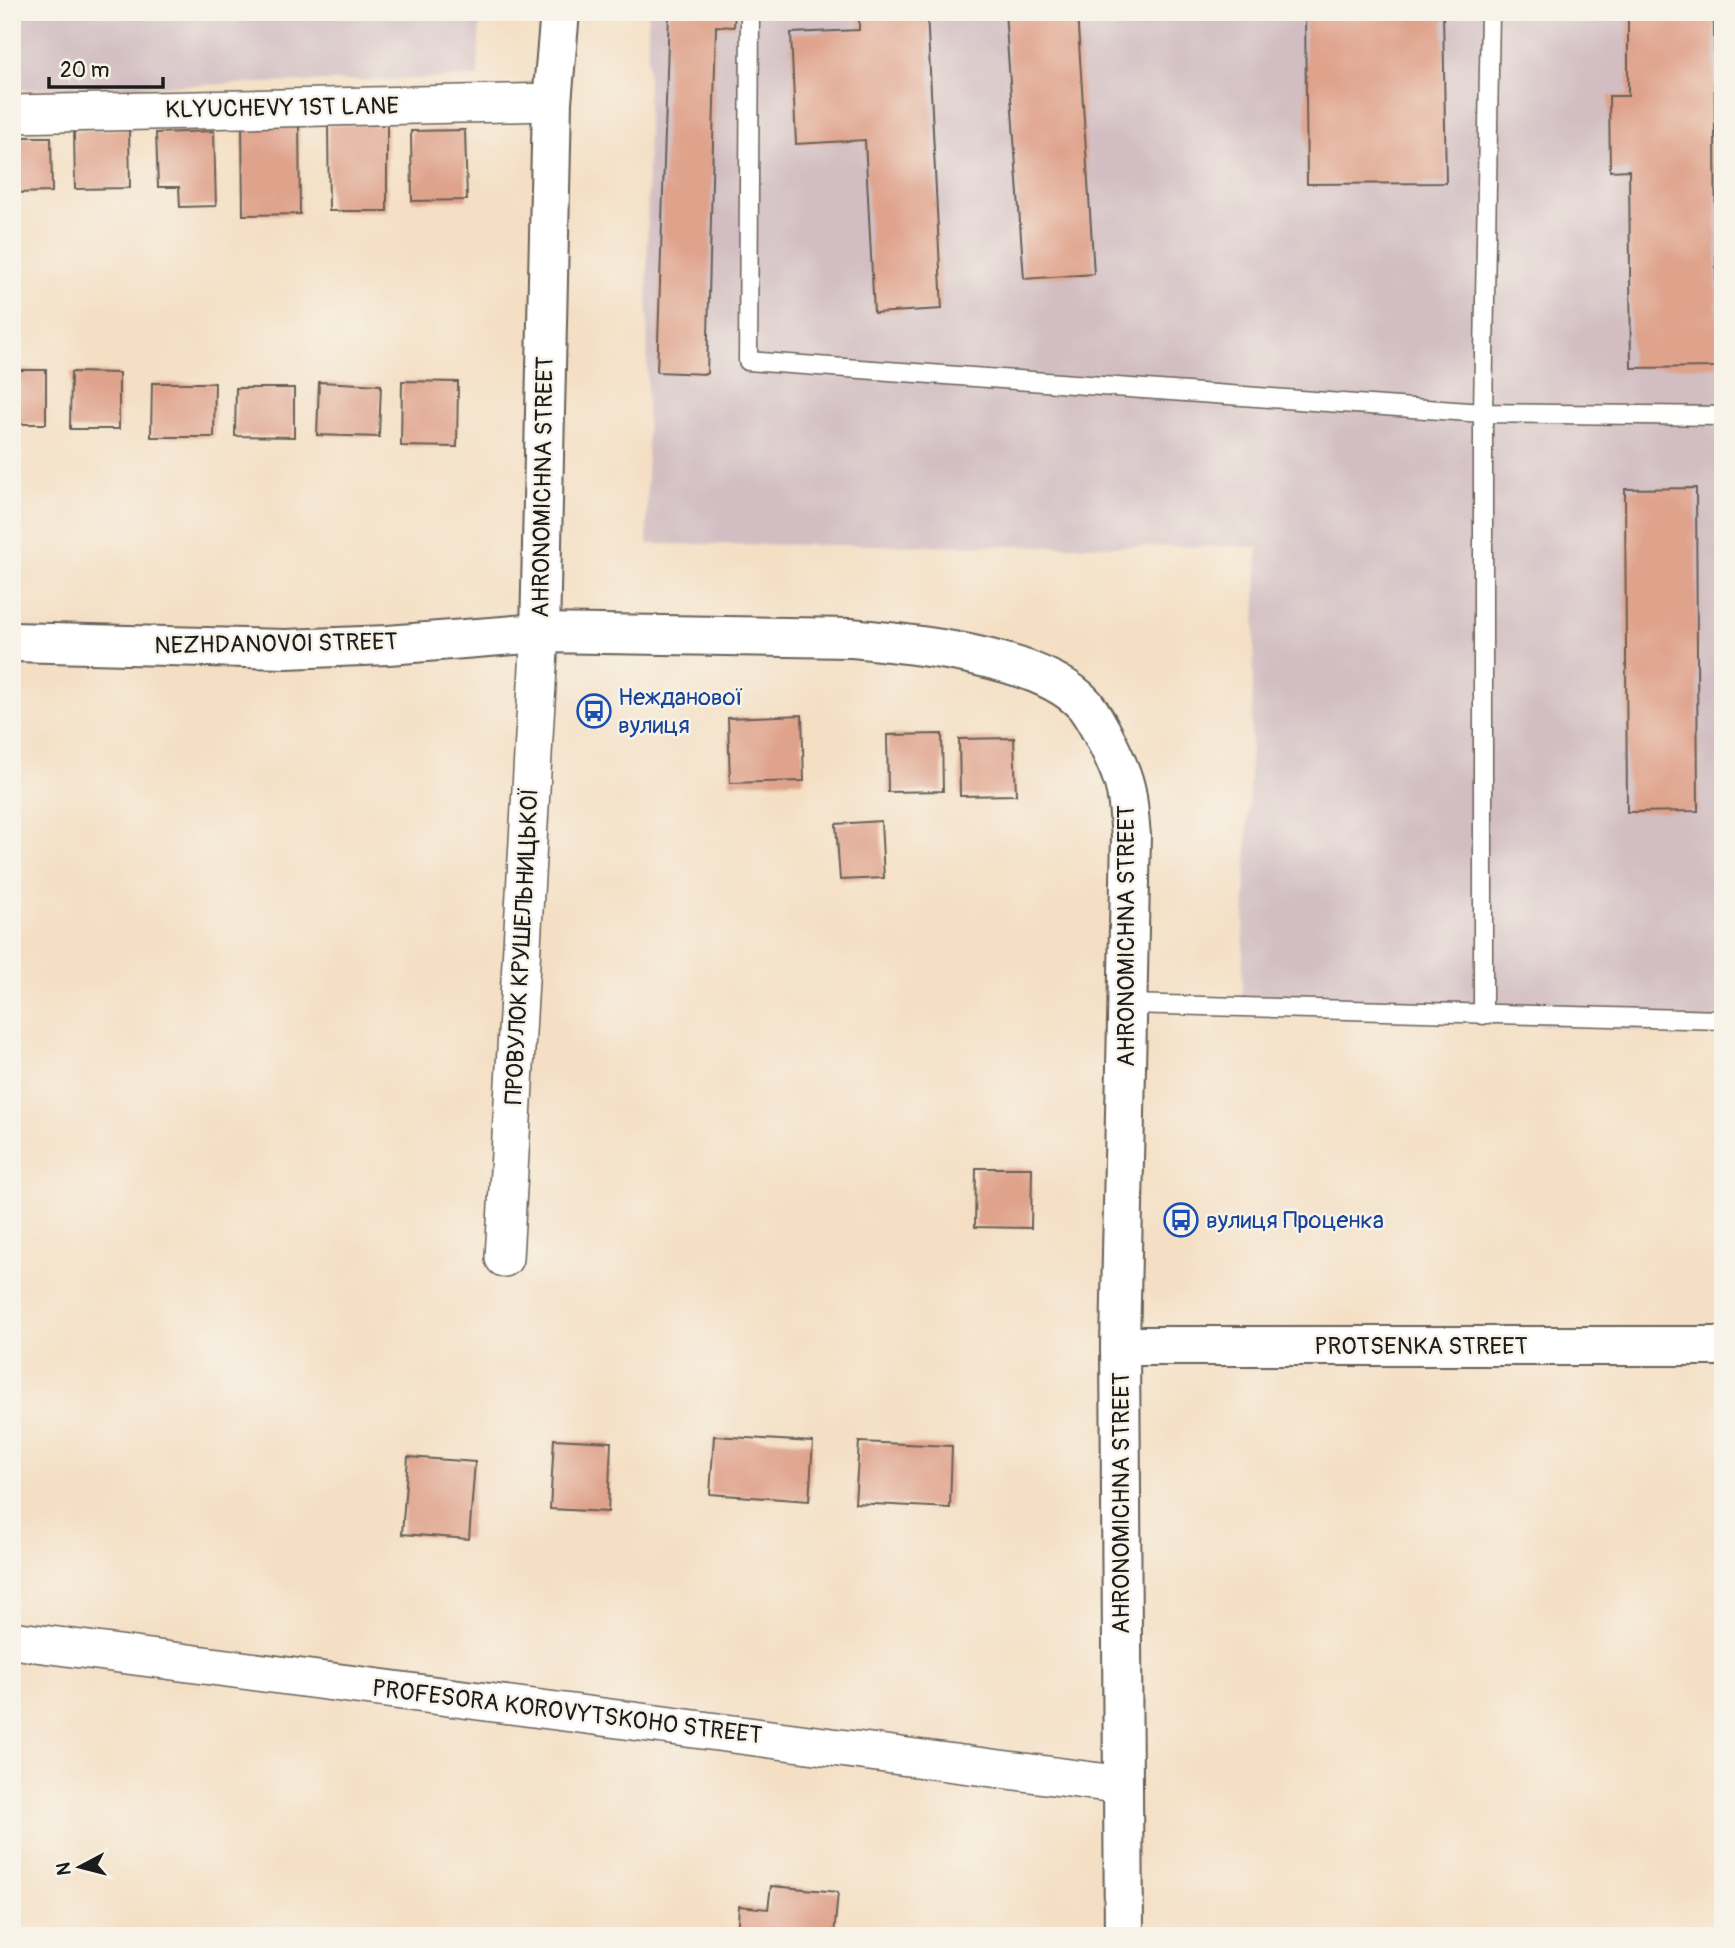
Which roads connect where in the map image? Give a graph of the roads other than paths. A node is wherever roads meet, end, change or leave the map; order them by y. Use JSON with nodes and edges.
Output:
{"nodes":[{"id":1,"x":560,"y":12,"type":"edge"},
{"id":2,"x":750,"y":12,"type":"edge"},
{"id":3,"x":1490,"y":12,"type":"edge"},
{"id":4,"x":552,"y":102,"type":"junction"},
{"id":5,"x":12,"y":114,"type":"edge"},
{"id":6,"x":1483,"y":413,"type":"junction"},
{"id":7,"x":1723,"y":416,"type":"edge"},
{"id":8,"x":540,"y":633,"type":"junction"},
{"id":9,"x":12,"y":642,"type":"edge"},
{"id":10,"x":1127,"y":1004,"type":"junction"},
{"id":11,"x":1483,"y":1015,"type":"junction"},
{"id":12,"x":1723,"y":1020,"type":"edge"},
{"id":13,"x":504,"y":1258,"type":"dead end"},
{"id":14,"x":1120,"y":1346,"type":"junction"},
{"id":15,"x":1723,"y":1346,"type":"edge"},
{"id":16,"x":12,"y":1640,"type":"edge"},
{"id":17,"x":1123,"y":1785,"type":"junction"},
{"id":18,"x":1124,"y":1936,"type":"edge"}],
"edges":[{"from":1,"to":4,"type":"street","name":"AHRONOMICHNA STREET"},
{"from":2,"to":6,"type":"lane"},
{"from":3,"to":6,"type":"lane"},
{"from":4,"to":5,"type":"street","name":"KLYUCHEVY 1ST LANE"},
{"from":4,"to":8,"type":"street","name":"AHRONOMICHNA STREET"},
{"from":6,"to":7,"type":"lane"},
{"from":6,"to":11,"type":"lane"},
{"from":8,"to":9,"type":"street","name":"NEZHDANOVOI STREET"},
{"from":8,"to":10,"type":"street","name":"AHRONOMICHNA STREET"},
{"from":8,"to":13,"type":"street","name":"ПРОВУЛОК КРУШЕЛЬНИЦЬКОЇ"},
{"from":10,"to":11,"type":"lane"},
{"from":10,"to":14,"type":"street","name":"AHRONOMICHNA STREET"},
{"from":11,"to":12,"type":"lane"},
{"from":14,"to":15,"type":"street","name":"PROTSENKA STREET"},
{"from":14,"to":17,"type":"street","name":"AHRONOMICHNA STREET"},
{"from":16,"to":17,"type":"street","name":"PROFESORA KOROVYTSKOHO STREET"},
{"from":17,"to":18,"type":"street","name":"AHRONOMICHNA STREET"}]}
